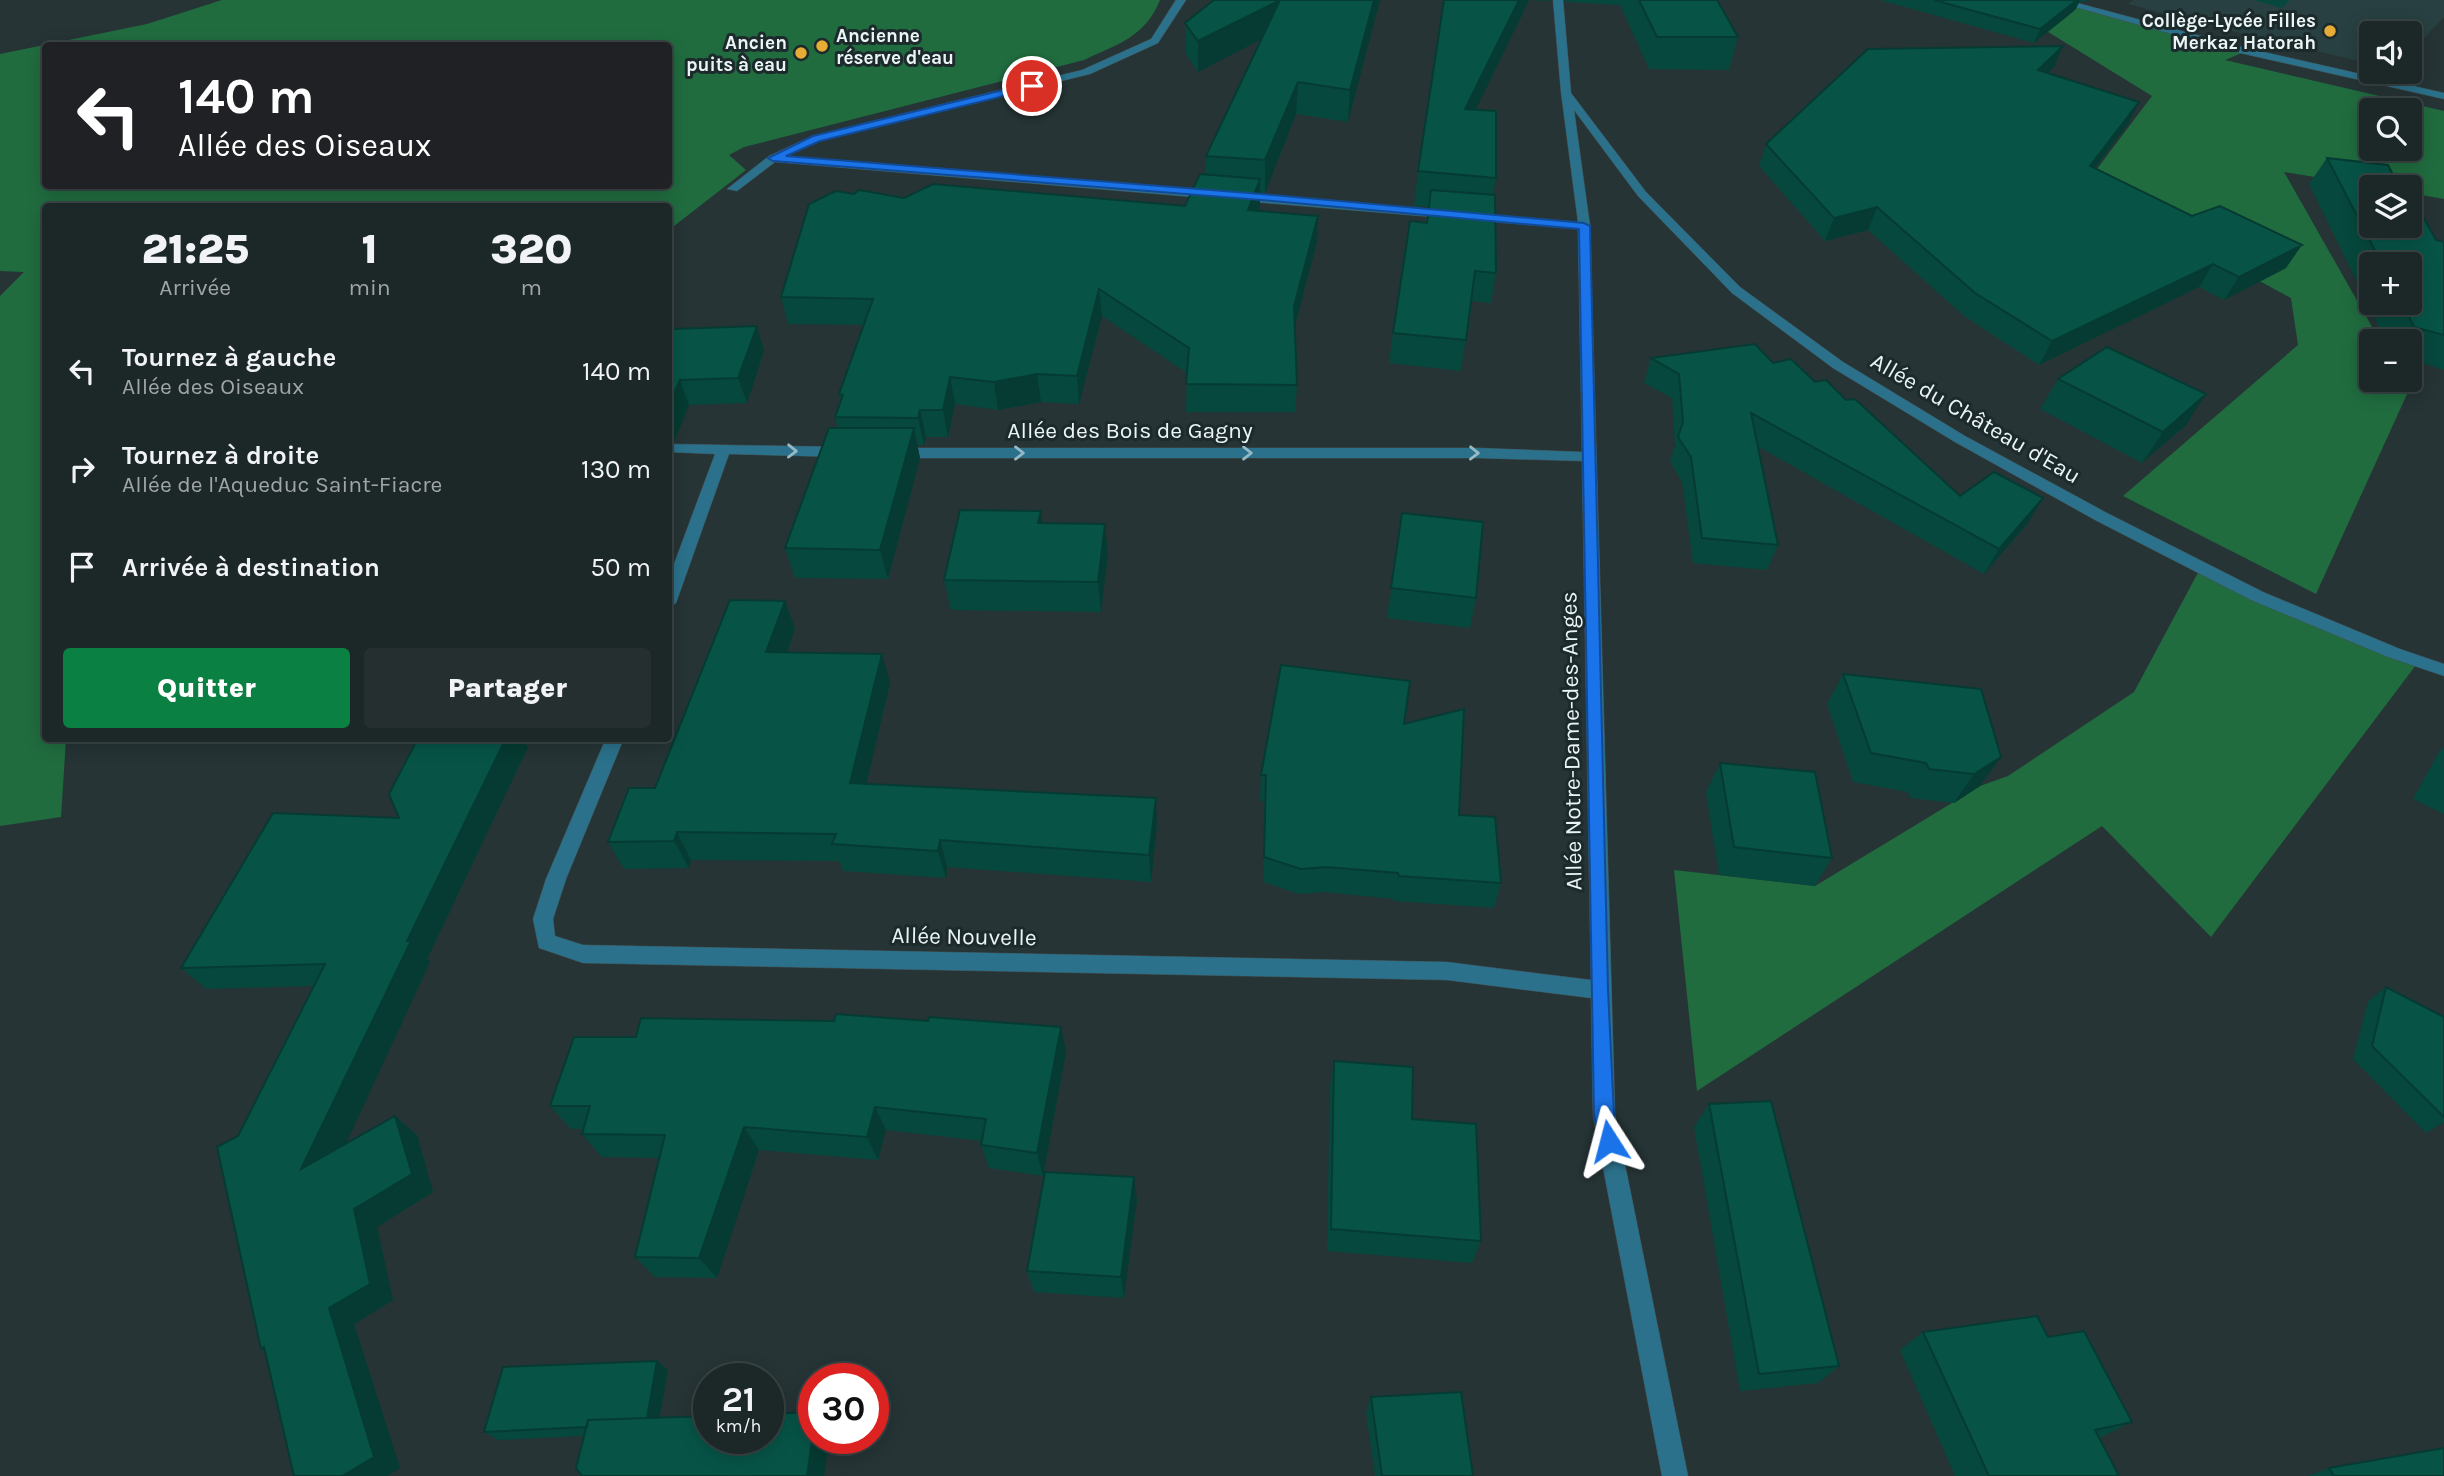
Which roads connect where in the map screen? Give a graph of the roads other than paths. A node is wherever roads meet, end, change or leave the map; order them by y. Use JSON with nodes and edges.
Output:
{"nodes":[{"id":1,"x":1181,"y":0,"type":"edge"},
{"id":2,"x":1558,"y":0,"type":"edge"},
{"id":3,"x":2055,"y":0,"type":"edge"},
{"id":4,"x":1566,"y":92,"type":"junction"},
{"id":5,"x":2444,"y":96,"type":"edge"},
{"id":6,"x":773,"y":158,"type":"junction"},
{"id":7,"x":733,"y":188,"type":"dead end"},
{"id":8,"x":1584,"y":226,"type":"junction"},
{"id":9,"x":672,"y":448,"type":"edge"},
{"id":10,"x":723,"y":450,"type":"junction"},
{"id":11,"x":858,"y":452,"type":"edge"},
{"id":12,"x":885,"y":453,"type":"edge"},
{"id":13,"x":1591,"y":457,"type":"junction"},
{"id":14,"x":672,"y":592,"type":"edge"},
{"id":15,"x":2444,"y":670,"type":"edge"},
{"id":16,"x":613,"y":742,"type":"edge"},
{"id":17,"x":1599,"y":990,"type":"junction"},
{"id":18,"x":1675,"y":1476,"type":"edge"}],
"edges":[{"from":1,"to":6,"type":"street"},
{"from":2,"to":4,"type":"street","name":"Allée Notre-Dame-des-Anges"},
{"from":3,"to":5,"type":"street"},
{"from":4,"to":8,"type":"street","name":"Allée Notre-Dame-des-Anges"},
{"from":4,"to":15,"type":"street","name":"Allée du Château d'Eau"},
{"from":6,"to":7,"type":"street"},
{"from":6,"to":8,"type":"street"},
{"from":8,"to":13,"type":"street","name":"Allée Notre-Dame-des-Anges"},
{"from":9,"to":10,"type":"street"},
{"from":10,"to":11,"type":"street","one_way":true},
{"from":10,"to":14,"type":"street"},
{"from":12,"to":13,"type":"street","name":"Allée des Bois de Gagny","one_way":true},
{"from":13,"to":17,"type":"street","name":"Allée Notre-Dame-des-Anges"},
{"from":16,"to":17,"type":"street","name":"Allée Nouvelle"},
{"from":17,"to":18,"type":"street","name":"Allée Notre-Dame-des-Anges"}]}
